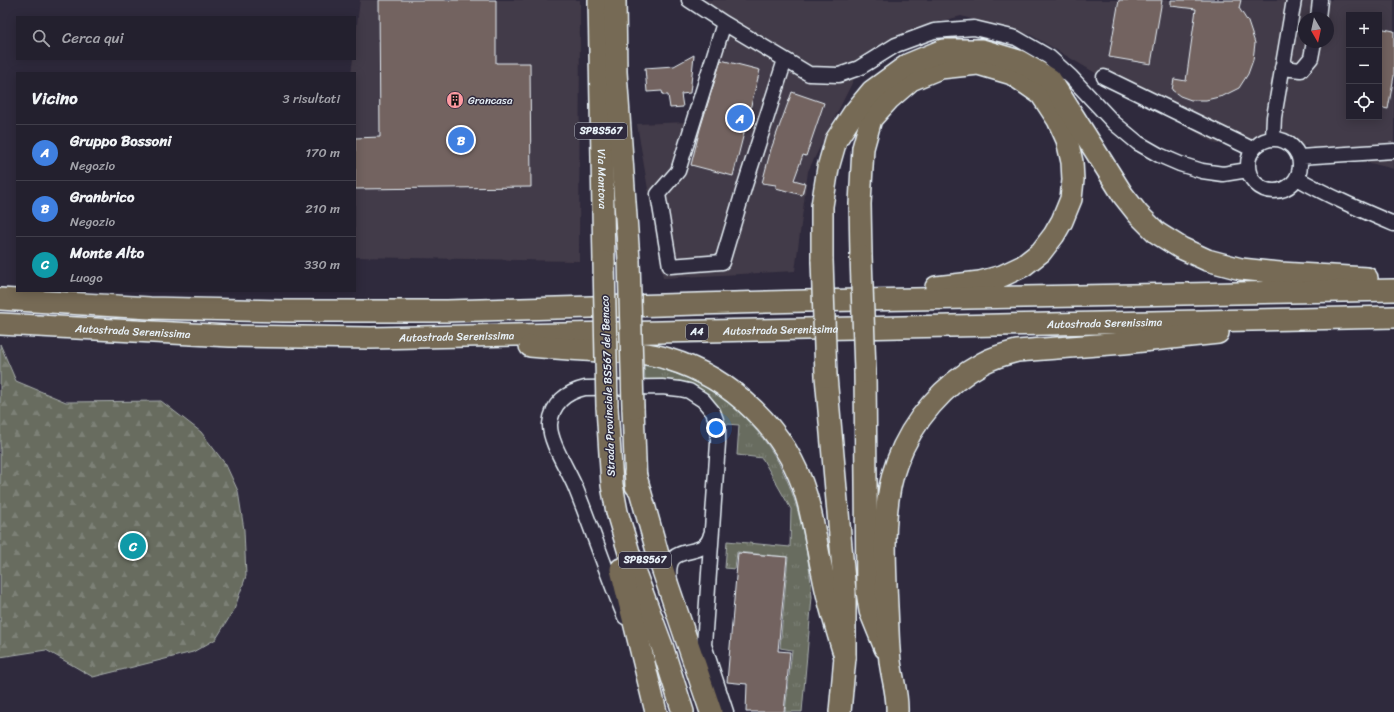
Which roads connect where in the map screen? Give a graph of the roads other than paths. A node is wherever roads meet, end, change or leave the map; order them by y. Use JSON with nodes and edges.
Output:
{"nodes":[{"id":1,"x":599,"y":0,"type":"edge"},
{"id":2,"x":615,"y":0,"type":"edge"},
{"id":3,"x":689,"y":0,"type":"edge"},
{"id":4,"x":1294,"y":0,"type":"edge"},
{"id":5,"x":1320,"y":0,"type":"edge"},
{"id":6,"x":1319,"y":12,"type":"edge"},
{"id":7,"x":724,"y":23,"type":"junction"},
{"id":8,"x":1313,"y":48,"type":"edge"},
{"id":9,"x":785,"y":60,"type":"junction"},
{"id":10,"x":1282,"y":68,"type":"junction"},
{"id":11,"x":1104,"y":77,"type":"dead end"},
{"id":12,"x":1273,"y":138,"type":"junction"},
{"id":13,"x":1252,"y":149,"type":"junction"},
{"id":14,"x":1394,"y":151,"type":"edge"},
{"id":15,"x":1299,"y":157,"type":"junction"},
{"id":16,"x":1248,"y":170,"type":"junction"},
{"id":17,"x":1297,"y":178,"type":"junction"},
{"id":18,"x":1394,"y":224,"type":"edge"},
{"id":19,"x":629,"y":260,"type":"joint"},
{"id":20,"x":604,"y":262,"type":"joint"},
{"id":21,"x":1394,"y":280,"type":"edge"},
{"id":22,"x":1394,"y":290,"type":"edge"},
{"id":23,"x":0,"y":299,"type":"edge"},
{"id":24,"x":805,"y":302,"type":"junction"},
{"id":25,"x":1394,"y":317,"type":"edge"},
{"id":26,"x":1370,"y":318,"type":"junction"},
{"id":27,"x":0,"y":324,"type":"edge"},
{"id":28,"x":432,"y":336,"type":"junction"},
{"id":29,"x":635,"y":473,"type":"junction"},
{"id":30,"x":612,"y":485,"type":"junction"},
{"id":31,"x":712,"y":532,"type":"junction"},
{"id":32,"x":690,"y":551,"type":"junction"},
{"id":33,"x":708,"y":572,"type":"junction"},
{"id":34,"x":674,"y":606,"type":"junction"},
{"id":35,"x":662,"y":646,"type":"junction"},
{"id":36,"x":844,"y":657,"type":"junction"},
{"id":37,"x":890,"y":661,"type":"junction"},
{"id":38,"x":650,"y":685,"type":"junction"},
{"id":39,"x":656,"y":712,"type":"edge"},
{"id":40,"x":683,"y":712,"type":"edge"},
{"id":41,"x":711,"y":712,"type":"edge"},
{"id":42,"x":726,"y":712,"type":"edge"},
{"id":43,"x":840,"y":712,"type":"edge"},
{"id":44,"x":897,"y":712,"type":"edge"}],
"edges":[{"from":1,"to":20,"type":"highway","name":"Via Mantova","number":"SPBS567"},
{"from":2,"to":19,"type":"highway","name":"Via Mantova","number":"SPBS567"},
{"from":3,"to":7,"type":"street"},
{"from":4,"to":10,"type":"street"},
{"from":5,"to":6,"type":"street"},
{"from":7,"to":9,"type":"street"},
{"from":7,"to":9,"type":"street"},
{"from":8,"to":10,"type":"street"},
{"from":9,"to":16,"type":"street"},
{"from":10,"to":12,"type":"street"},
{"from":11,"to":13,"type":"street"},
{"from":12,"to":13,"type":"street"},
{"from":12,"to":15,"type":"street"},
{"from":13,"to":16,"type":"street"},
{"from":14,"to":15,"type":"street"},
{"from":15,"to":17,"type":"street"},
{"from":16,"to":17,"type":"street"},
{"from":17,"to":18,"type":"street"},
{"from":19,"to":29,"type":"highway","name":"Strada Provinciale BS567 del Benaco","number":"SPBS567","bridge":true},
{"from":20,"to":30,"type":"highway","name":"Strada Provinciale BS567 del Benaco","number":"SPBS567","bridge":true},
{"from":21,"to":36,"type":"highway","bridge":true},
{"from":22,"to":24,"type":"highway"},
{"from":23,"to":24,"type":"highway"},
{"from":24,"to":37,"type":"highway","bridge":true},
{"from":25,"to":26,"type":"highway","name":"Autostrada Serenissima","number":"A4"},
{"from":26,"to":28,"type":"highway","name":"Autostrada Serenissima","number":"A4"},
{"from":26,"to":37,"type":"highway"},
{"from":27,"to":28,"type":"highway","name":"Autostrada Serenissima","number":"A4"},
{"from":28,"to":36,"type":"highway"},
{"from":29,"to":34,"type":"highway"},
{"from":29,"to":35,"type":"highway","name":"Strada Provinciale BS567 del Benaco","number":"SPBS567"},
{"from":30,"to":35,"type":"highway","name":"Strada Provinciale BS567 del Benaco","number":"SPBS567"},
{"from":30,"to":38,"type":"highway"},
{"from":31,"to":32,"type":"street"},
{"from":31,"to":33,"type":"street"},
{"from":31,"to":38,"type":"street"},
{"from":32,"to":33,"type":"street"},
{"from":32,"to":34,"type":"street"},
{"from":33,"to":42,"type":"street"},
{"from":34,"to":41,"type":"highway"},
{"from":35,"to":40,"type":"highway","name":"Strada Provinciale BS567 del Benaco","number":"SPBS567"},
{"from":36,"to":43,"type":"highway"},
{"from":37,"to":44,"type":"highway"},
{"from":38,"to":39,"type":"highway"}]}
